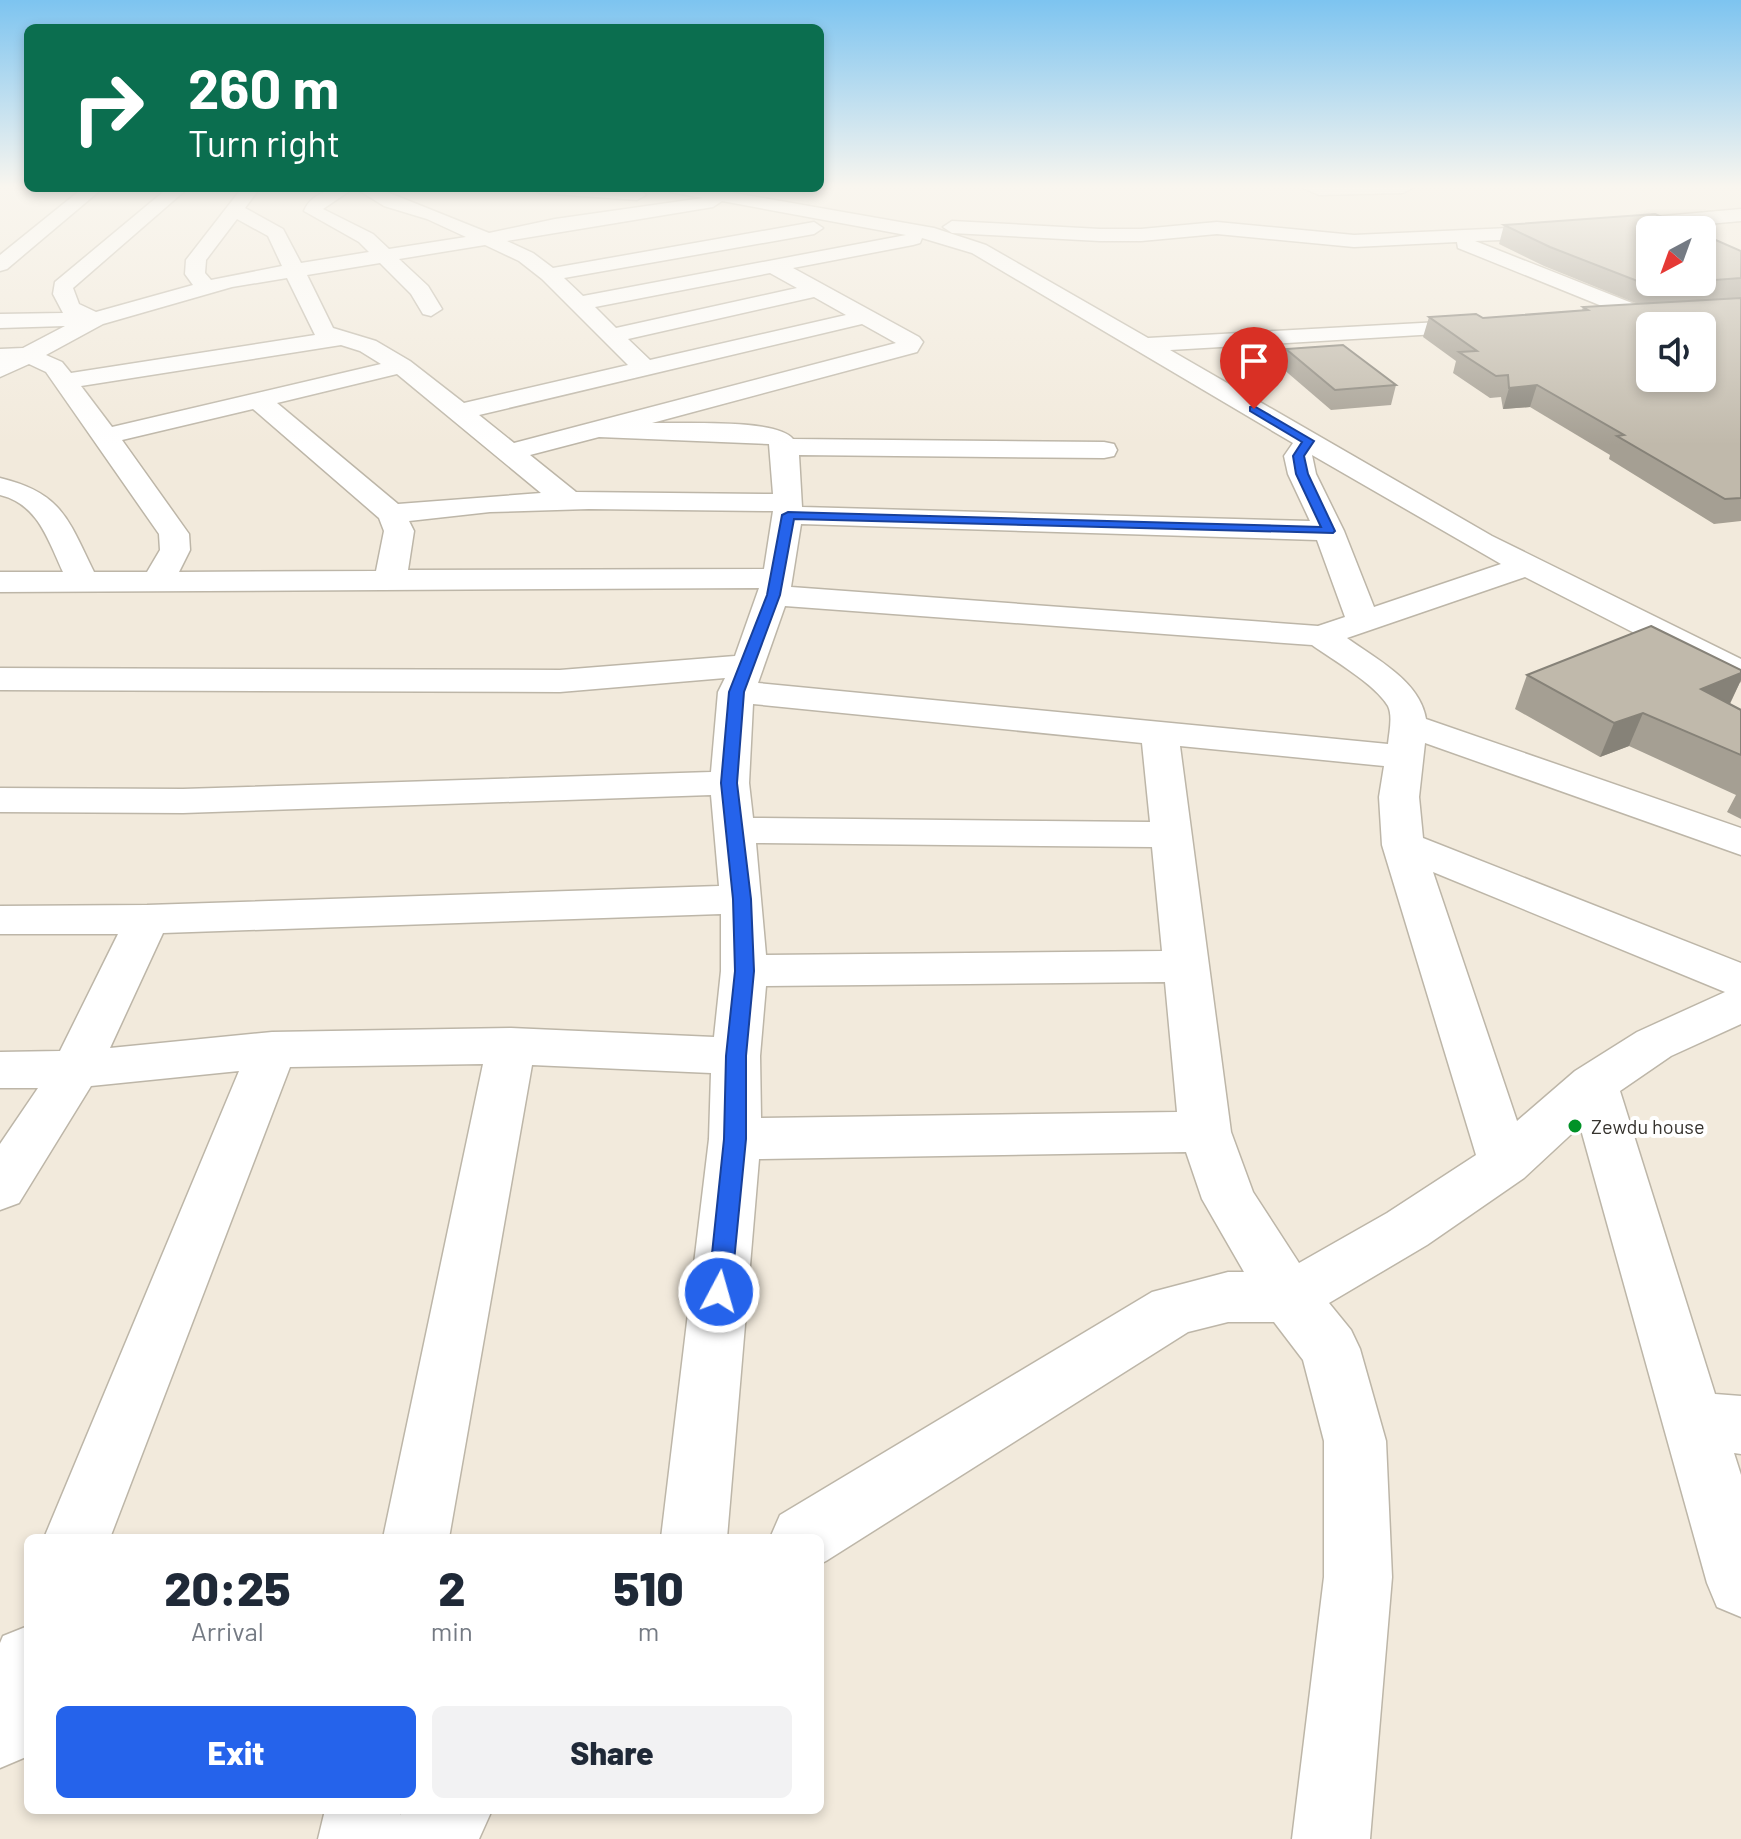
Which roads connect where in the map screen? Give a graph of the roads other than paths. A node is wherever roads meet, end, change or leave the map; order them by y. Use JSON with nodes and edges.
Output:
{"nodes":[{"id":1,"x":71,"y":274,"type":"edge"},
{"id":2,"x":195,"y":274,"type":"edge"},
{"id":3,"x":273,"y":274,"type":"edge"},
{"id":4,"x":294,"y":274,"type":"edge"},
{"id":5,"x":404,"y":274,"type":"edge"},
{"id":6,"x":556,"y":274,"type":"edge"},
{"id":7,"x":739,"y":274,"type":"edge"},
{"id":8,"x":787,"y":274,"type":"edge"},
{"id":9,"x":1024,"y":274,"type":"edge"},
{"id":10,"x":1540,"y":274,"type":"edge"},
{"id":11,"x":549,"y":275,"type":"joint"},
{"id":12,"x":206,"y":287,"type":"junction"},
{"id":13,"x":816,"y":290,"type":"junction"},
{"id":14,"x":577,"y":304,"type":"junction"},
{"id":15,"x":431,"y":309,"type":"dead end"},
{"id":16,"x":1636,"y":313,"type":"edge"},
{"id":17,"x":1636,"y":314,"type":"edge"},
{"id":18,"x":865,"y":317,"type":"junction"},
{"id":19,"x":1591,"y":317,"type":"edge"},
{"id":20,"x":95,"y":319,"type":"junction"},
{"id":21,"x":0,"y":321,"type":"edge"},
{"id":22,"x":1512,"y":322,"type":"edge"},
{"id":23,"x":610,"y":336,"type":"junction"},
{"id":24,"x":342,"y":338,"type":"junction"},
{"id":25,"x":1146,"y":345,"type":"junction"},
{"id":26,"x":28,"y":355,"type":"junction"},
{"id":27,"x":0,"y":356,"type":"edge"},
{"id":28,"x":402,"y":366,"type":"junction"},
{"id":29,"x":646,"y":369,"type":"junction"},
{"id":30,"x":0,"y":370,"type":"edge"},
{"id":31,"x":67,"y":381,"type":"junction"},
{"id":32,"x":258,"y":400,"type":"junction"},
{"id":33,"x":459,"y":412,"type":"junction"},
{"id":34,"x":599,"y":429,"type":"junction"},
{"id":35,"x":106,"y":436,"type":"junction"},
{"id":36,"x":1308,"y":441,"type":"junction"},
{"id":37,"x":785,"y":447,"type":"junction"},
{"id":38,"x":1104,"y":450,"type":"dead end"},
{"id":39,"x":511,"y":452,"type":"junction"},
{"id":40,"x":0,"y":486,"type":"edge"},
{"id":41,"x":568,"y":500,"type":"junction"},
{"id":42,"x":788,"y":509,"type":"junction"},
{"id":43,"x":392,"y":514,"type":"junction"},
{"id":44,"x":1329,"y":531,"type":"junction"},
{"id":45,"x":1527,"y":566,"type":"junction"},
{"id":46,"x":83,"y":581,"type":"junction"},
{"id":47,"x":390,"y":581,"type":"junction"},
{"id":48,"x":0,"y":582,"type":"edge"},
{"id":49,"x":157,"y":583,"type":"junction"},
{"id":50,"x":776,"y":586,"type":"junction"},
{"id":51,"x":1363,"y":622,"type":"junction"},
{"id":52,"x":1321,"y":636,"type":"junction"},
{"id":53,"x":1741,"y":671,"type":"edge"},
{"id":54,"x":743,"y":678,"type":"junction"},
{"id":55,"x":0,"y":679,"type":"edge"},
{"id":56,"x":1160,"y":732,"type":"junction"},
{"id":57,"x":1407,"y":741,"type":"junction"},
{"id":58,"x":729,"y":783,"type":"junction"},
{"id":59,"x":0,"y":800,"type":"edge"},
{"id":60,"x":736,"y":830,"type":"junction"},
{"id":61,"x":1171,"y":835,"type":"junction"},
{"id":62,"x":1741,"y":842,"type":"edge"},
{"id":63,"x":1403,"y":845,"type":"junction"},
{"id":64,"x":742,"y":899,"type":"junction"},
{"id":65,"x":147,"y":919,"type":"junction"},
{"id":66,"x":0,"y":920,"type":"edge"},
{"id":67,"x":1186,"y":966,"type":"junction"},
{"id":68,"x":744,"y":971,"type":"junction"},
{"id":69,"x":1741,"y":981,"type":"edge"},
{"id":70,"x":1741,"y":1004,"type":"edge"},
{"id":71,"x":511,"y":1046,"type":"junction"},
{"id":72,"x":272,"y":1050,"type":"junction"},
{"id":73,"x":736,"y":1056,"type":"junction"},
{"id":74,"x":76,"y":1069,"type":"junction"},
{"id":75,"x":0,"y":1070,"type":"edge"},
{"id":76,"x":1593,"y":1084,"type":"junction"},
{"id":77,"x":1205,"y":1132,"type":"junction"},
{"id":78,"x":735,"y":1139,"type":"junction"},
{"id":79,"x":1505,"y":1163,"type":"junction"},
{"id":80,"x":0,"y":1188,"type":"edge"},
{"id":81,"x":1289,"y":1297,"type":"junction"},
{"id":82,"x":1717,"y":1422,"type":"edge"},
{"id":83,"x":79,"y":1534,"type":"edge"},
{"id":84,"x":417,"y":1534,"type":"edge"},
{"id":85,"x":694,"y":1534,"type":"edge"},
{"id":86,"x":809,"y":1534,"type":"edge"},
{"id":87,"x":1741,"y":1583,"type":"edge"},
{"id":88,"x":24,"y":1671,"type":"edge"},
{"id":89,"x":0,"y":1731,"type":"edge"},
{"id":90,"x":362,"y":1814,"type":"edge"},
{"id":91,"x":451,"y":1814,"type":"edge"},
{"id":92,"x":357,"y":1839,"type":"edge"},
{"id":93,"x":429,"y":1839,"type":"edge"},
{"id":94,"x":1331,"y":1839,"type":"edge"}],
"edges":[{"from":1,"to":20,"type":"street"},
{"from":2,"to":12,"type":"street"},
{"from":3,"to":12,"type":"street"},
{"from":4,"to":24,"type":"street"},
{"from":5,"to":15,"type":"street"},
{"from":6,"to":11,"type":"street"},
{"from":7,"to":14,"type":"street"},
{"from":8,"to":13,"type":"street"},
{"from":9,"to":25,"type":"street"},
{"from":10,"to":16,"type":"street"},
{"from":11,"to":14,"type":"street"},
{"from":12,"to":20,"type":"street"},
{"from":13,"to":18,"type":"street"},
{"from":13,"to":23,"type":"street"},
{"from":14,"to":23,"type":"street"},
{"from":17,"to":19,"type":"street"},
{"from":18,"to":29,"type":"street"},
{"from":18,"to":34,"type":"street"},
{"from":20,"to":21,"type":"street"},
{"from":20,"to":26,"type":"street"},
{"from":22,"to":25,"type":"street"},
{"from":23,"to":29,"type":"street"},
{"from":24,"to":28,"type":"street"},
{"from":24,"to":31,"type":"street"},
{"from":25,"to":36,"type":"street"},
{"from":26,"to":27,"type":"street"},
{"from":26,"to":30,"type":"street"},
{"from":26,"to":31,"type":"street"},
{"from":28,"to":32,"type":"street"},
{"from":28,"to":33,"type":"street"},
{"from":29,"to":33,"type":"street"},
{"from":31,"to":35,"type":"street"},
{"from":32,"to":35,"type":"street"},
{"from":32,"to":43,"type":"street"},
{"from":33,"to":39,"type":"street"},
{"from":34,"to":37,"type":"street"},
{"from":34,"to":39,"type":"street"},
{"from":35,"to":49,"type":"street"},
{"from":36,"to":44,"type":"street"},
{"from":36,"to":45,"type":"street"},
{"from":37,"to":38,"type":"street"},
{"from":37,"to":42,"type":"street"},
{"from":39,"to":41,"type":"street"},
{"from":40,"to":46,"type":"street"},
{"from":41,"to":42,"type":"street"},
{"from":41,"to":43,"type":"street"},
{"from":42,"to":44,"type":"street"},
{"from":42,"to":50,"type":"street"},
{"from":43,"to":47,"type":"street"},
{"from":44,"to":51,"type":"street"},
{"from":45,"to":51,"type":"street"},
{"from":45,"to":53,"type":"street"},
{"from":46,"to":48,"type":"street"},
{"from":46,"to":49,"type":"street"},
{"from":47,"to":49,"type":"street"},
{"from":47,"to":50,"type":"street"},
{"from":50,"to":52,"type":"street"},
{"from":50,"to":54,"type":"street"},
{"from":51,"to":52,"type":"street"},
{"from":52,"to":57,"type":"street"},
{"from":54,"to":55,"type":"street"},
{"from":54,"to":56,"type":"street"},
{"from":54,"to":58,"type":"street"},
{"from":56,"to":57,"type":"street"},
{"from":56,"to":61,"type":"street"},
{"from":57,"to":62,"type":"street"},
{"from":57,"to":63,"type":"street"},
{"from":58,"to":59,"type":"street"},
{"from":58,"to":60,"type":"street"},
{"from":60,"to":61,"type":"street"},
{"from":60,"to":64,"type":"street"},
{"from":61,"to":67,"type":"street"},
{"from":63,"to":69,"type":"street"},
{"from":63,"to":79,"type":"street"},
{"from":64,"to":65,"type":"street"},
{"from":64,"to":68,"type":"street"},
{"from":65,"to":66,"type":"street"},
{"from":65,"to":74,"type":"street"},
{"from":67,"to":68,"type":"street"},
{"from":67,"to":77,"type":"street"},
{"from":68,"to":73,"type":"street"},
{"from":70,"to":76,"type":"street"},
{"from":71,"to":72,"type":"street"},
{"from":71,"to":73,"type":"street"},
{"from":71,"to":84,"type":"street"},
{"from":72,"to":74,"type":"street"},
{"from":72,"to":83,"type":"street"},
{"from":73,"to":78,"type":"street"},
{"from":74,"to":75,"type":"street"},
{"from":74,"to":80,"type":"street"},
{"from":76,"to":79,"type":"street"},
{"from":76,"to":82,"type":"street"},
{"from":77,"to":78,"type":"street"},
{"from":77,"to":81,"type":"street"},
{"from":78,"to":85,"type":"street"},
{"from":79,"to":81,"type":"street"},
{"from":81,"to":86,"type":"street"},
{"from":81,"to":94,"type":"street"},
{"from":82,"to":87,"type":"street"},
{"from":88,"to":89,"type":"street"},
{"from":90,"to":92,"type":"street"},
{"from":91,"to":93,"type":"street"}]}
